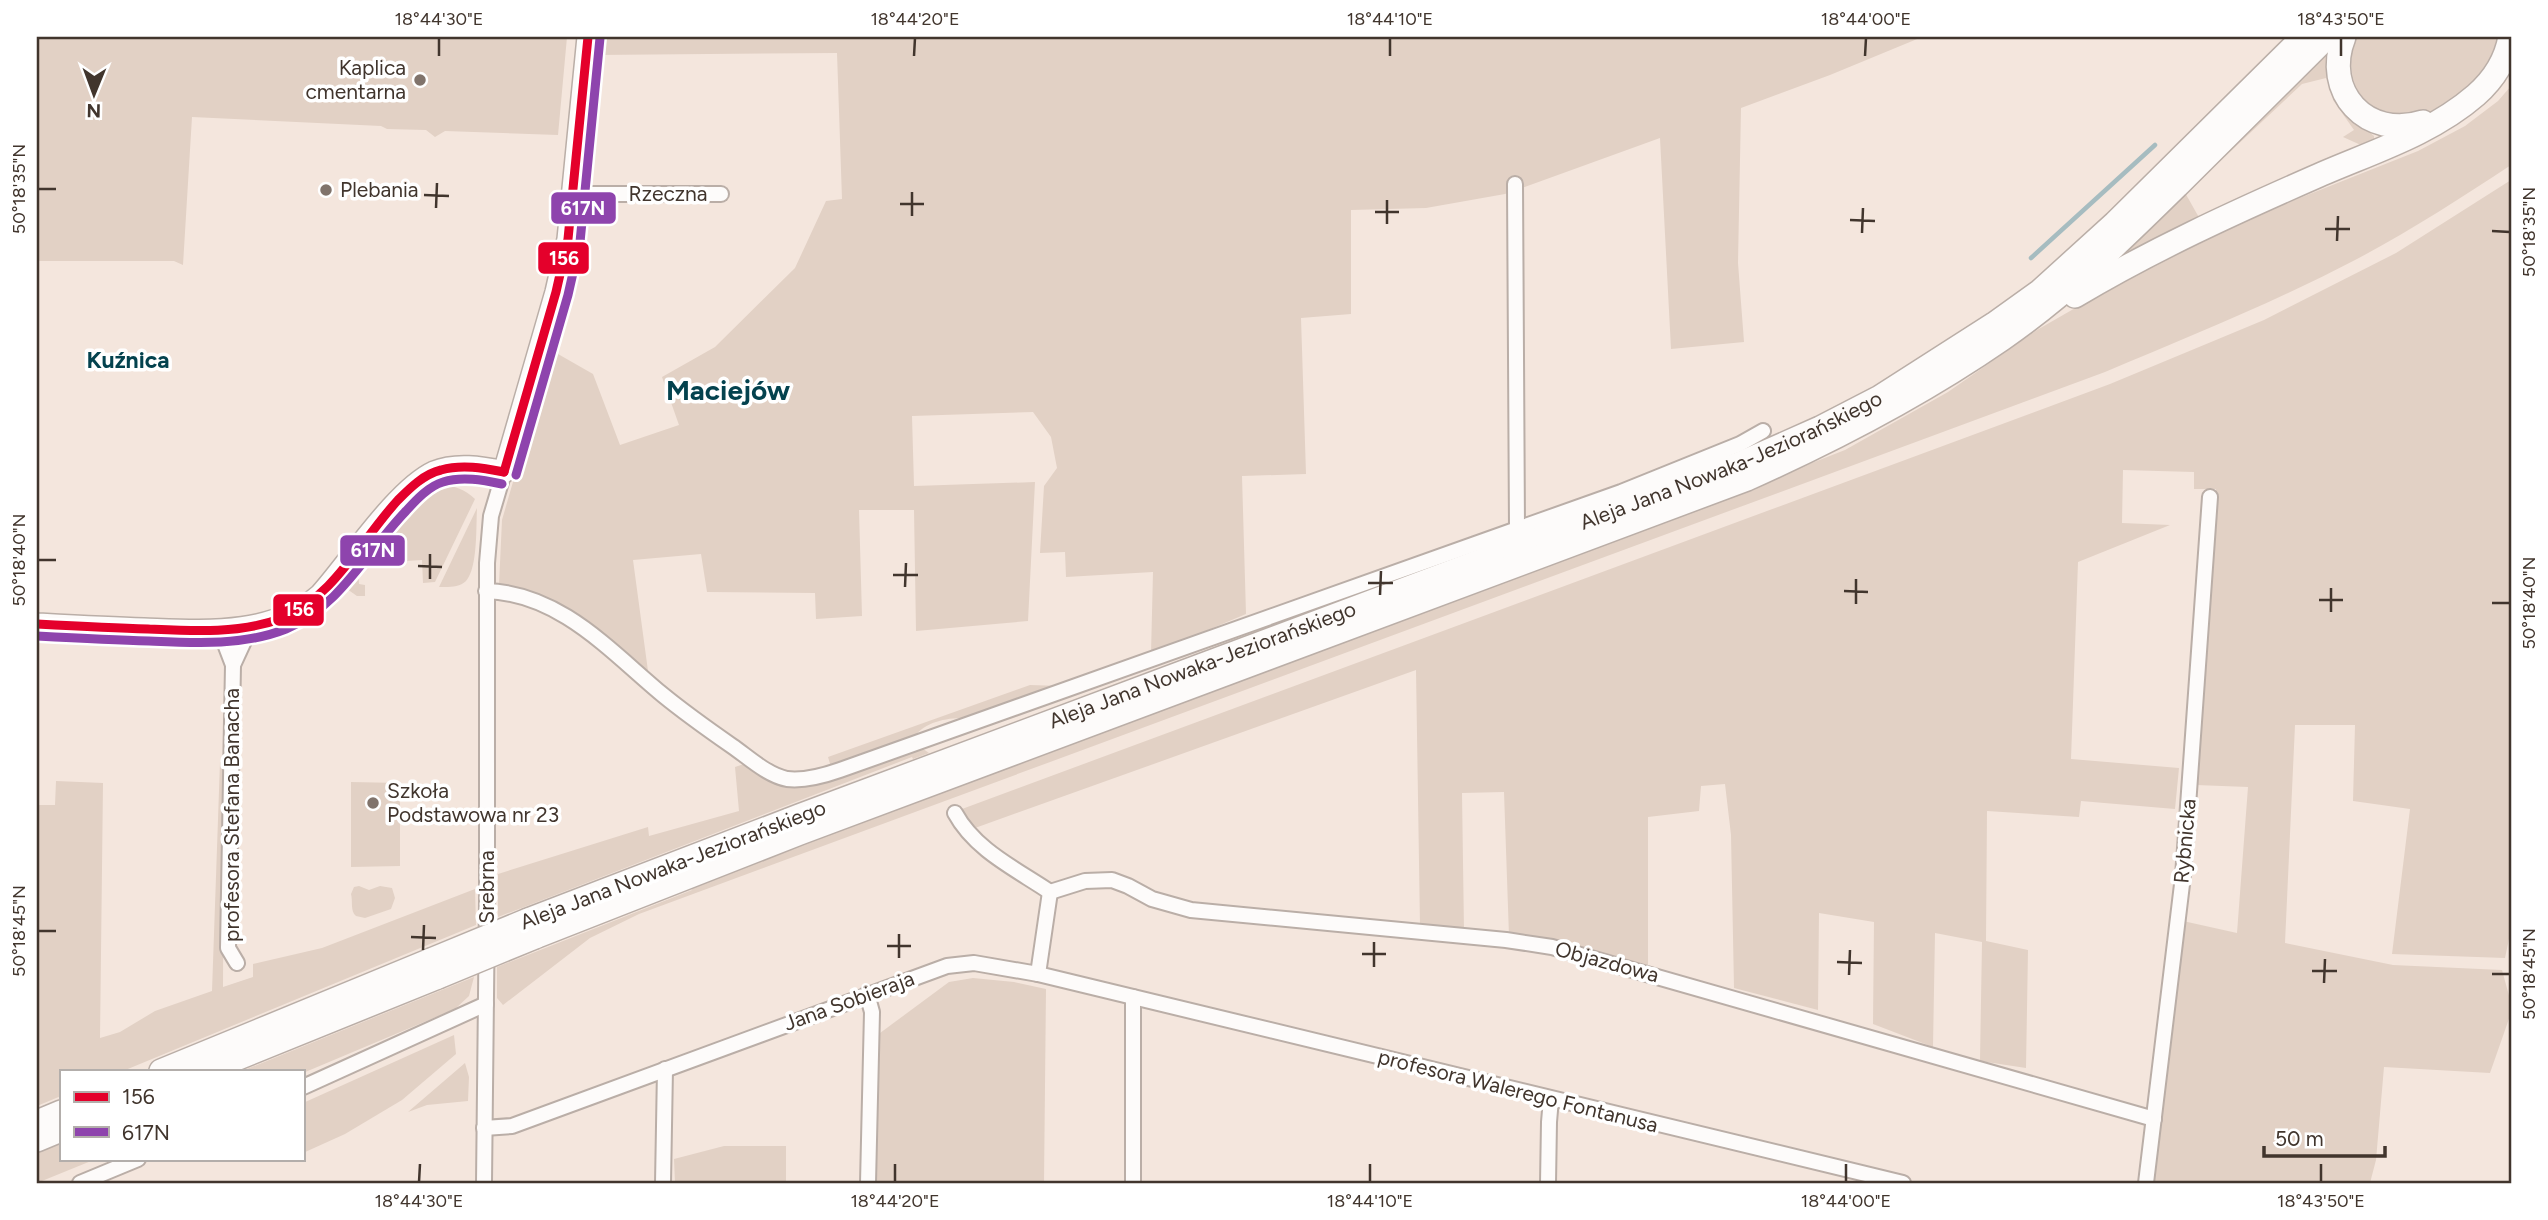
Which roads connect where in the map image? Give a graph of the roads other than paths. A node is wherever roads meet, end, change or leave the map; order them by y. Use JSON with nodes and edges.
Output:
{"nodes":[{"id":1,"x":588,"y":37,"type":"edge"},
{"id":2,"x":2282,"y":37,"type":"edge"},
{"id":3,"x":2303,"y":37,"type":"edge"},
{"id":4,"x":2328,"y":37,"type":"edge"},
{"id":5,"x":2344,"y":37,"type":"edge"},
{"id":6,"x":2510,"y":37,"type":"edge"},
{"id":7,"x":2450,"y":114,"type":"junction"},
{"id":8,"x":2202,"y":139,"type":"junction"},
{"id":9,"x":1516,"y":184,"type":"dead end"},
{"id":10,"x":573,"y":194,"type":"junction"},
{"id":11,"x":721,"y":194,"type":"dead end"},
{"id":12,"x":2003,"y":338,"type":"junction"},
{"id":13,"x":1763,"y":431,"type":"dead end"},
{"id":14,"x":504,"y":472,"type":"junction"},
{"id":15,"x":2210,"y":497,"type":"dead end"},
{"id":16,"x":1517,"y":529,"type":"junction"},
{"id":17,"x":486,"y":591,"type":"junction"},
{"id":18,"x":37,"y":624,"type":"edge"},
{"id":19,"x":251,"y":626,"type":"junction"},
{"id":20,"x":220,"y":631,"type":"junction"},
{"id":21,"x":233,"y":666,"type":"junction"},
{"id":22,"x":955,"y":813,"type":"dead end"},
{"id":23,"x":1050,"y":892,"type":"junction"},
{"id":24,"x":531,"y":928,"type":"junction"},
{"id":25,"x":237,"y":963,"type":"dead end"},
{"id":26,"x":434,"y":969,"type":"junction"},
{"id":27,"x":1038,"y":974,"type":"junction"},
{"id":28,"x":867,"y":994,"type":"junction"},
{"id":29,"x":1133,"y":997,"type":"junction"},
{"id":30,"x":486,"y":1004,"type":"junction"},
{"id":31,"x":665,"y":1069,"type":"junction"},
{"id":32,"x":164,"y":1070,"type":"edge"},
{"id":33,"x":208,"y":1070,"type":"edge"},
{"id":34,"x":304,"y":1087,"type":"edge"},
{"id":35,"x":1551,"y":1099,"type":"junction"},
{"id":36,"x":60,"y":1112,"type":"edge"},
{"id":37,"x":2154,"y":1119,"type":"junction"},
{"id":38,"x":37,"y":1122,"type":"edge"},
{"id":39,"x":484,"y":1128,"type":"junction"},
{"id":40,"x":60,"y":1130,"type":"edge"},
{"id":41,"x":37,"y":1140,"type":"edge"},
{"id":42,"x":136,"y":1160,"type":"edge"},
{"id":43,"x":80,"y":1183,"type":"edge"},
{"id":44,"x":484,"y":1183,"type":"edge"},
{"id":45,"x":663,"y":1183,"type":"edge"},
{"id":46,"x":868,"y":1183,"type":"edge"},
{"id":47,"x":1133,"y":1183,"type":"edge"},
{"id":48,"x":1548,"y":1183,"type":"edge"},
{"id":49,"x":1903,"y":1183,"type":"edge"},
{"id":50,"x":2146,"y":1183,"type":"edge"}],
"edges":[{"from":1,"to":10,"type":"street"},
{"from":2,"to":8,"type":"main road"},
{"from":3,"to":8,"type":"main road","name":"Aleja Jana Nowaka-Jeziorańskiego"},
{"from":4,"to":12,"type":"main road","name":"Aleja Jana Nowaka-Jeziorańskiego"},
{"from":5,"to":7,"type":"main road"},
{"from":6,"to":7,"type":"main road"},
{"from":7,"to":12,"type":"main road"},
{"from":8,"to":24,"type":"main road","name":"Aleja Jana Nowaka-Jeziorańskiego"},
{"from":9,"to":16,"type":"street"},
{"from":10,"to":11,"type":"street","name":"Rzeczna"},
{"from":10,"to":14,"type":"street"},
{"from":12,"to":24,"type":"main road","name":"Aleja Jana Nowaka-Jeziorańskiego"},
{"from":13,"to":16,"type":"street"},
{"from":14,"to":17,"type":"street","name":"Srebrna"},
{"from":14,"to":19,"type":"street"},
{"from":15,"to":37,"type":"street","name":"Rybnicka"},
{"from":16,"to":17,"type":"street"},
{"from":17,"to":30,"type":"street","name":"Srebrna"},
{"from":18,"to":20,"type":"street"},
{"from":19,"to":20,"type":"street"},
{"from":19,"to":21,"type":"street","name":"profesora Stefana Banacha"},
{"from":20,"to":21,"type":"street","name":"profesora Stefana Banacha"},
{"from":21,"to":25,"type":"street","name":"profesora Stefana Banacha"},
{"from":22,"to":23,"type":"street"},
{"from":23,"to":27,"type":"street"},
{"from":23,"to":37,"type":"street","name":"Objazdowa"},
{"from":24,"to":26,"type":"main road","name":"Aleja Jana Nowaka-Jeziorańskiego","bridge":true},
{"from":26,"to":32,"type":"main road","name":"Aleja Jana Nowaka-Jeziorańskiego"},
{"from":26,"to":33,"type":"main road","name":"Aleja Jana Nowaka-Jeziorańskiego"},
{"from":27,"to":28,"type":"street","name":"Jana Sobieraja"},
{"from":27,"to":29,"type":"street","name":"profesora Walerego Fontanusa"},
{"from":28,"to":31,"type":"street","name":"Jana Sobieraja"},
{"from":28,"to":46,"type":"street"},
{"from":29,"to":35,"type":"street","name":"profesora Walerego Fontanusa"},
{"from":29,"to":47,"type":"street"},
{"from":30,"to":34,"type":"street"},
{"from":30,"to":39,"type":"street","name":"Srebrna"},
{"from":31,"to":39,"type":"street","name":"Jana Sobieraja"},
{"from":31,"to":45,"type":"street"},
{"from":35,"to":48,"type":"street"},
{"from":35,"to":49,"type":"street","name":"profesora Walerego Fontanusa"},
{"from":36,"to":38,"type":"main road"},
{"from":37,"to":50,"type":"street","name":"Rybnicka"},
{"from":39,"to":44,"type":"street","name":"Srebrna"},
{"from":40,"to":41,"type":"main road"},
{"from":42,"to":43,"type":"street"}]}
